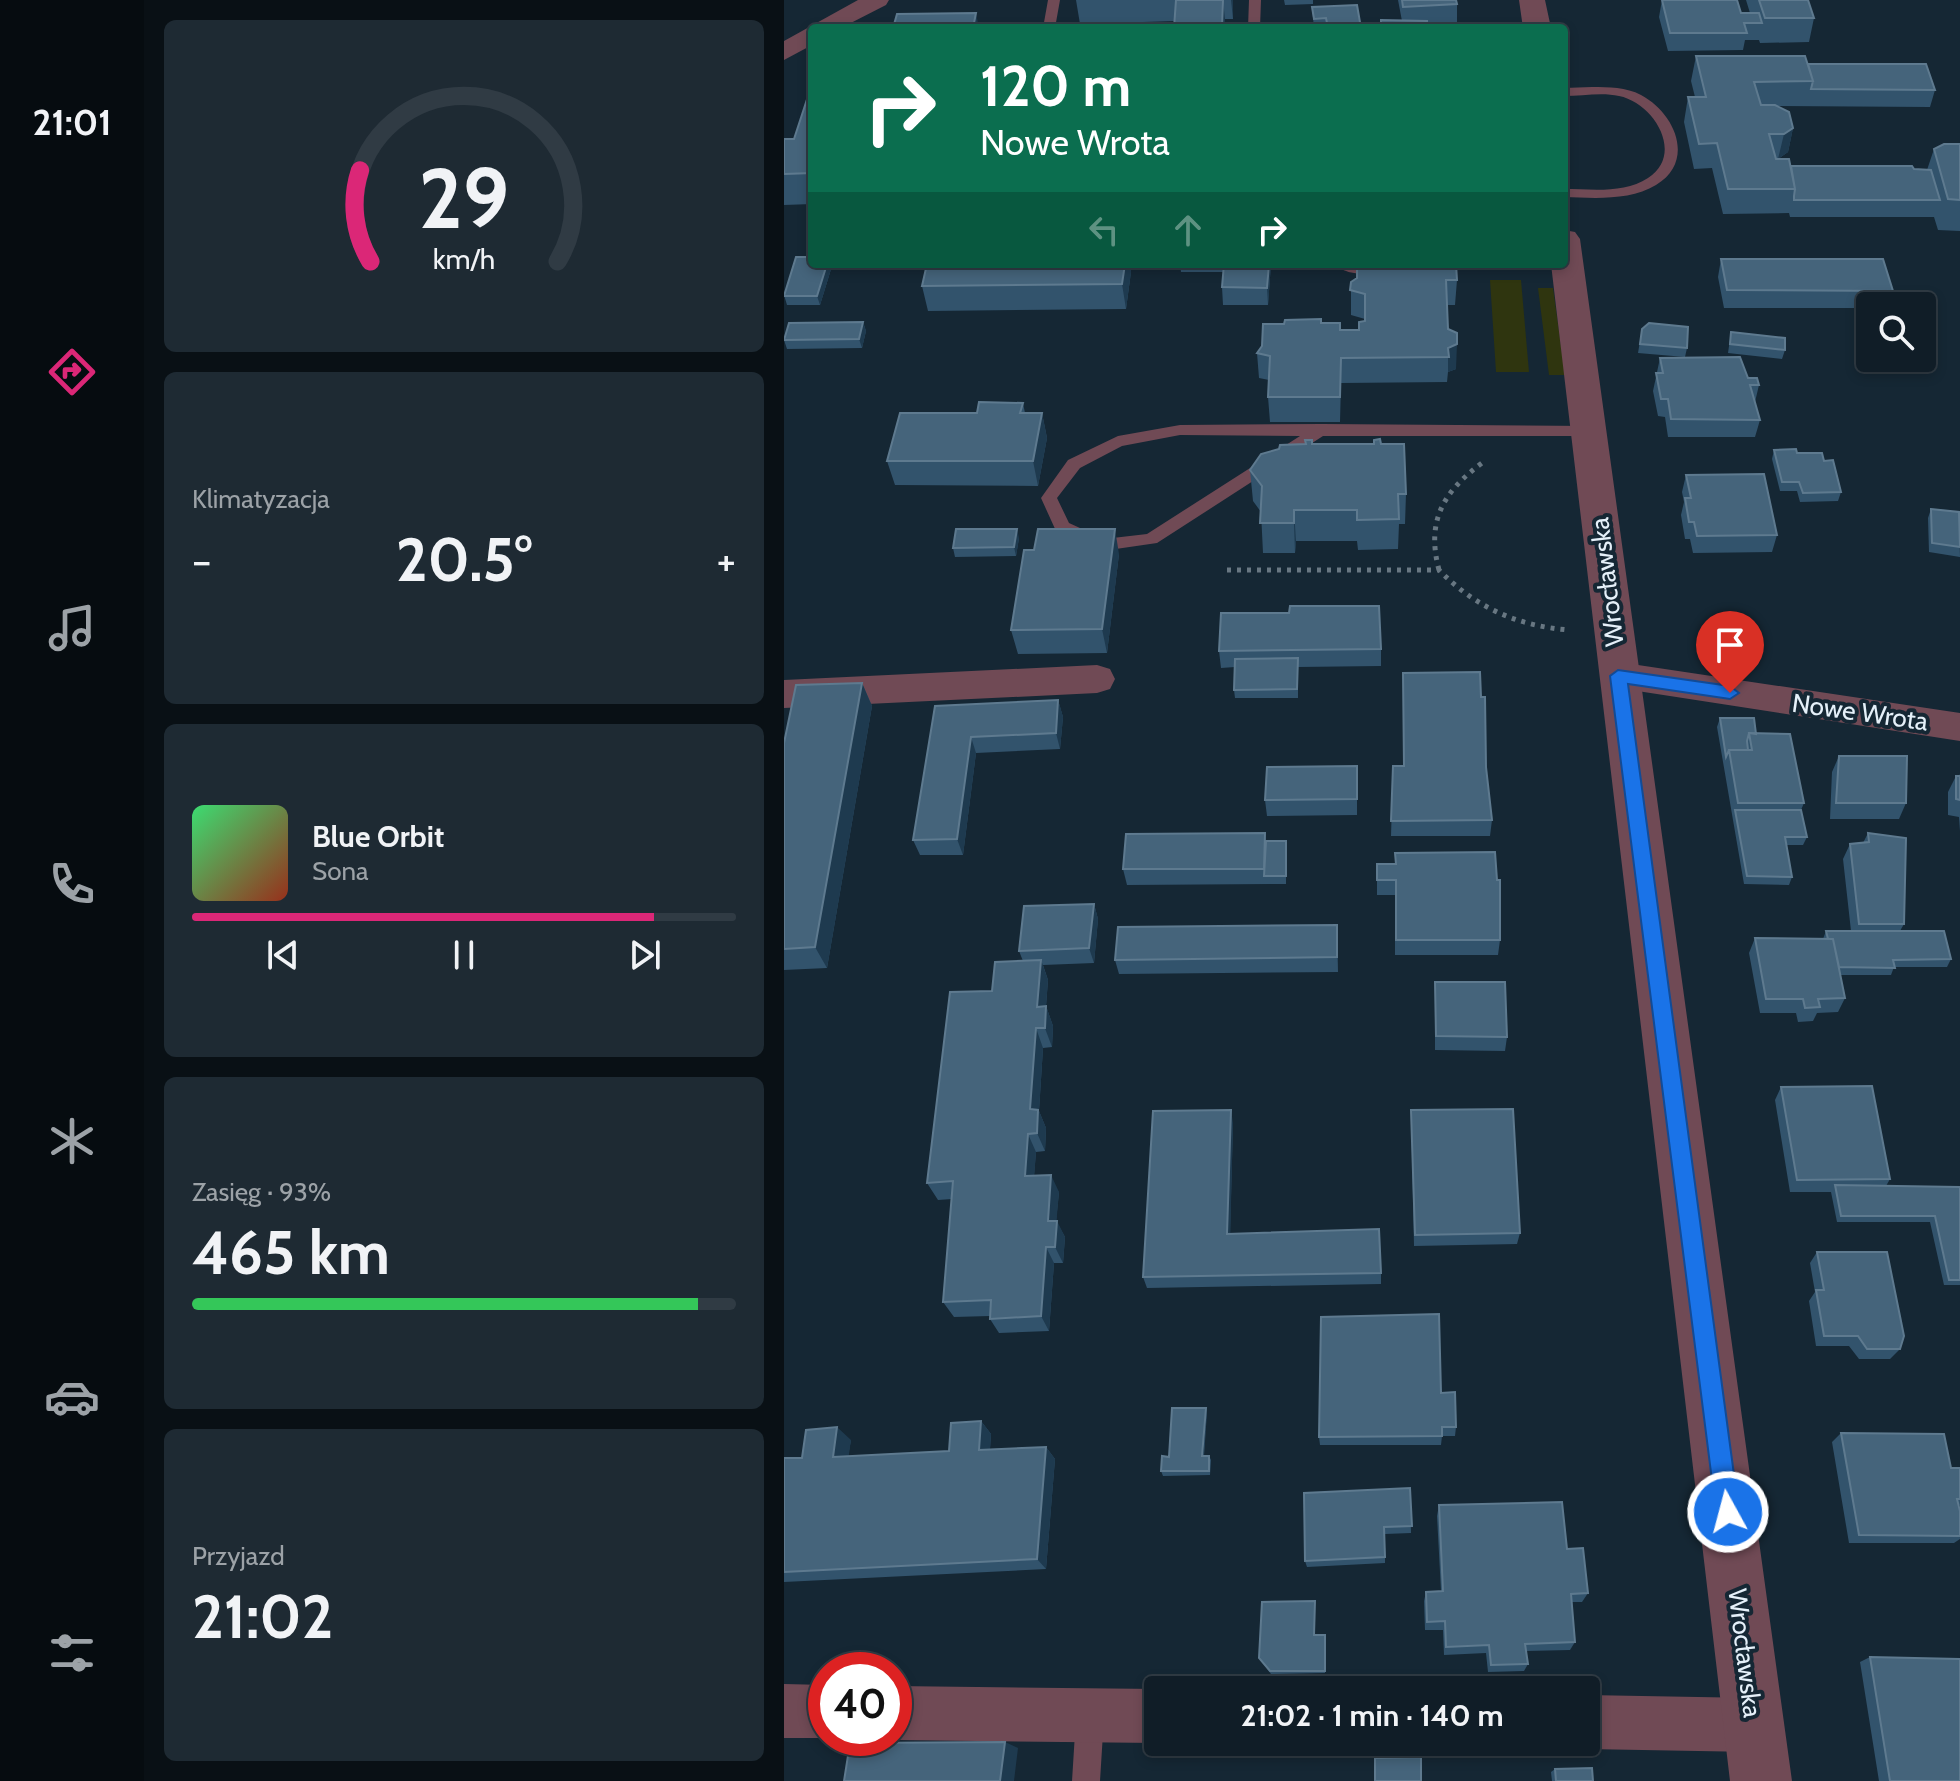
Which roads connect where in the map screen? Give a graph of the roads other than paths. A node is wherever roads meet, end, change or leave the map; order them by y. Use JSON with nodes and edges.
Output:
{"nodes":[{"id":1,"x":877,"y":0,"type":"edge"},
{"id":2,"x":1054,"y":0,"type":"edge"},
{"id":3,"x":1255,"y":0,"type":"edge"},
{"id":4,"x":1532,"y":0,"type":"edge"},
{"id":5,"x":830,"y":24,"type":"edge"},
{"id":6,"x":1050,"y":24,"type":"edge"},
{"id":7,"x":1254,"y":24,"type":"edge"},
{"id":8,"x":1536,"y":24,"type":"edge"},
{"id":9,"x":808,"y":37,"type":"edge"},
{"id":10,"x":784,"y":52,"type":"edge"},
{"id":11,"x":1568,"y":92,"type":"edge"},
{"id":12,"x":1568,"y":193,"type":"edge"},
{"id":13,"x":1400,"y":268,"type":"edge"},
{"id":14,"x":1565,"y":268,"type":"edge"},
{"id":15,"x":1349,"y":269,"type":"dead end"},
{"id":16,"x":1322,"y":429,"type":"junction"},
{"id":17,"x":1568,"y":431,"type":"junction"},
{"id":18,"x":1618,"y":676,"type":"junction"},
{"id":19,"x":1097,"y":679,"type":"dead end"},
{"id":20,"x":784,"y":694,"type":"edge"},
{"id":21,"x":1960,"y":727,"type":"edge"},
{"id":22,"x":784,"y":1711,"type":"edge"},
{"id":23,"x":808,"y":1712,"type":"edge"},
{"id":24,"x":912,"y":1713,"type":"edge"},
{"id":25,"x":1090,"y":1715,"type":"junction"},
{"id":26,"x":1144,"y":1716,"type":"edge"},
{"id":27,"x":1600,"y":1722,"type":"edge"},
{"id":28,"x":1754,"y":1725,"type":"junction"},
{"id":29,"x":1086,"y":1781,"type":"edge"},
{"id":30,"x":1761,"y":1781,"type":"edge"}],
"edges":[{"from":1,"to":5,"type":"street"},
{"from":2,"to":6,"type":"lane"},
{"from":3,"to":7,"type":"lane"},
{"from":4,"to":8,"type":"street"},
{"from":9,"to":10,"type":"street"},
{"from":11,"to":12,"type":"lane"},
{"from":13,"to":15,"type":"lane"},
{"from":14,"to":17,"type":"street","name":"Wrocławska"},
{"from":16,"to":16,"type":"lane"},
{"from":16,"to":17,"type":"lane"},
{"from":17,"to":18,"type":"street","name":"Wrocławska"},
{"from":18,"to":21,"type":"street","name":"Nowe Wrota"},
{"from":18,"to":28,"type":"street","name":"Wrocławska"},
{"from":19,"to":20,"type":"street"},
{"from":22,"to":23,"type":"street"},
{"from":24,"to":25,"type":"street"},
{"from":25,"to":26,"type":"street"},
{"from":25,"to":29,"type":"lane"},
{"from":27,"to":28,"type":"street"},
{"from":28,"to":30,"type":"street","name":"Wrocławska"}]}
